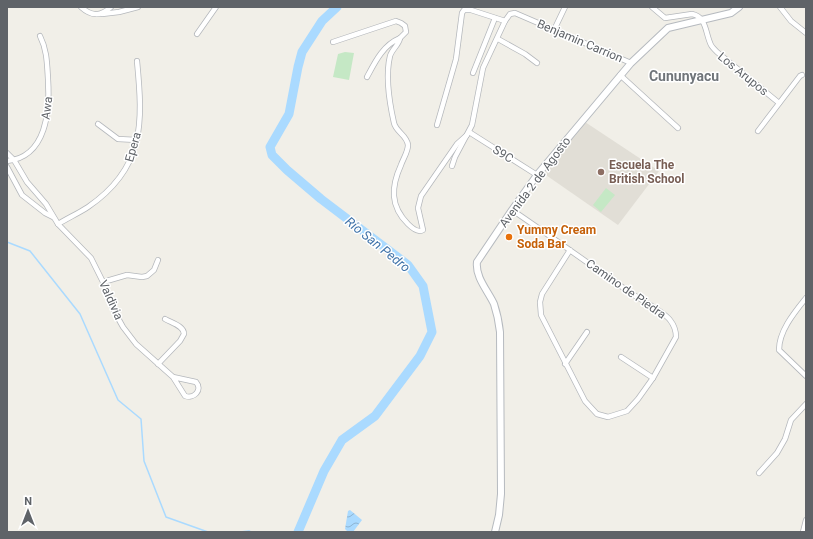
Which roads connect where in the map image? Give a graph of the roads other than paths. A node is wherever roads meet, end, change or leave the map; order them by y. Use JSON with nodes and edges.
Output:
{"nodes":[{"id":1,"x":81,"y":7,"type":"edge"},
{"id":2,"x":111,"y":7,"type":"edge"},
{"id":3,"x":138,"y":7,"type":"edge"},
{"id":4,"x":216,"y":7,"type":"edge"},
{"id":5,"x":565,"y":7,"type":"edge"},
{"id":6,"x":652,"y":7,"type":"edge"},
{"id":7,"x":739,"y":7,"type":"edge"},
{"id":8,"x":780,"y":7,"type":"edge"},
{"id":9,"x":102,"y":14,"type":"junction"},
{"id":10,"x":495,"y":18,"type":"junction"},
{"id":11,"x":703,"y":20,"type":"junction"},
{"id":12,"x":505,"y":21,"type":"junction"},
{"id":13,"x":554,"y":30,"type":"junction"},
{"id":14,"x":806,"y":33,"type":"edge"},
{"id":15,"x":197,"y":34,"type":"dead end"},
{"id":16,"x":40,"y":36,"type":"dead end"},
{"id":17,"x":400,"y":38,"type":"junction"},
{"id":18,"x":498,"y":39,"type":"junction"},
{"id":19,"x":333,"y":42,"type":"dead end"},
{"id":20,"x":137,"y":61,"type":"dead end"},
{"id":21,"x":631,"y":62,"type":"junction"},
{"id":22,"x":537,"y":63,"type":"dead end"},
{"id":23,"x":474,"y":73,"type":"dead end"},
{"id":24,"x":620,"y":75,"type":"junction"},
{"id":25,"x":802,"y":75,"type":"dead end"},
{"id":26,"x":368,"y":77,"type":"dead end"},
{"id":27,"x":779,"y":103,"type":"junction"},
{"id":28,"x":98,"y":124,"type":"dead end"},
{"id":29,"x":437,"y":125,"type":"dead end"},
{"id":30,"x":678,"y":128,"type":"dead end"},
{"id":31,"x":758,"y":131,"type":"dead end"},
{"id":32,"x":468,"y":134,"type":"junction"},
{"id":33,"x":137,"y":140,"type":"junction"},
{"id":34,"x":7,"y":153,"type":"edge"},
{"id":35,"x":14,"y":160,"type":"junction"},
{"id":36,"x":7,"y":161,"type":"edge"},
{"id":37,"x":7,"y":166,"type":"edge"},
{"id":38,"x":452,"y":166,"type":"dead end"},
{"id":39,"x":537,"y":175,"type":"junction"},
{"id":40,"x":512,"y":210,"type":"junction"},
{"id":41,"x":54,"y":217,"type":"junction"},
{"id":42,"x":58,"y":224,"type":"junction"},
{"id":43,"x":570,"y":250,"type":"junction"},
{"id":44,"x":158,"y":260,"type":"dead end"},
{"id":45,"x":103,"y":282,"type":"junction"},
{"id":46,"x":806,"y":298,"type":"edge"},
{"id":47,"x":165,"y":319,"type":"dead end"},
{"id":48,"x":586,"y":332,"type":"dead end"},
{"id":49,"x":621,"y":357,"type":"dead end"},
{"id":50,"x":158,"y":364,"type":"junction"},
{"id":51,"x":565,"y":364,"type":"junction"},
{"id":52,"x":806,"y":376,"type":"edge"},
{"id":53,"x":173,"y":377,"type":"junction"},
{"id":54,"x":653,"y":378,"type":"junction"},
{"id":55,"x":806,"y":404,"type":"edge"},
{"id":56,"x":759,"y":473,"type":"dead end"},
{"id":57,"x":806,"y":520,"type":"edge"},
{"id":58,"x":804,"y":529,"type":"edge"},
{"id":59,"x":495,"y":531,"type":"edge"},
{"id":60,"x":799,"y":532,"type":"edge"}],
"edges":[{"from":1,"to":9,"type":"street"},
{"from":2,"to":9,"type":"street"},
{"from":3,"to":9,"type":"street"},
{"from":4,"to":15,"type":"street"},
{"from":5,"to":13,"type":"street"},
{"from":6,"to":11,"type":"street"},
{"from":7,"to":11,"type":"main road","name":"Avenida 2 de Agosto"},
{"from":8,"to":14,"type":"street"},
{"from":10,"to":12,"type":"street"},
{"from":10,"to":23,"type":"street"},
{"from":10,"to":29,"type":"street"},
{"from":11,"to":21,"type":"main road","name":"Avenida 2 de Agosto"},
{"from":11,"to":27,"type":"street","name":"Los Arupos"},
{"from":12,"to":13,"type":"street","name":"Benjamin Carrion"},
{"from":12,"to":18,"type":"street"},
{"from":13,"to":21,"type":"street","name":"Benjamin Carrion"},
{"from":16,"to":35,"type":"street","name":"Awa"},
{"from":17,"to":19,"type":"street"},
{"from":17,"to":26,"type":"street"},
{"from":17,"to":32,"type":"street"},
{"from":18,"to":22,"type":"street"},
{"from":18,"to":32,"type":"street"},
{"from":20,"to":33,"type":"street","name":"Epera"},
{"from":21,"to":24,"type":"main road","name":"Avenida 2 de Agosto"},
{"from":24,"to":30,"type":"street"},
{"from":24,"to":39,"type":"main road","name":"Avenida 2 de Agosto"},
{"from":25,"to":27,"type":"street"},
{"from":27,"to":31,"type":"street"},
{"from":28,"to":33,"type":"street"},
{"from":32,"to":38,"type":"street"},
{"from":32,"to":39,"type":"street","name":"S9C"},
{"from":33,"to":42,"type":"street","name":"Epera"},
{"from":34,"to":35,"type":"street","name":"Valdivia"},
{"from":35,"to":36,"type":"street","name":"Awa"},
{"from":35,"to":41,"type":"street","name":"Valdivia"},
{"from":37,"to":41,"type":"street","name":"Valdivia"},
{"from":39,"to":40,"type":"main road","name":"Avenida 2 de Agosto"},
{"from":40,"to":43,"type":"street","name":"Camino de Piedra"},
{"from":40,"to":59,"type":"main road","name":"Avenida 2 de Agosto"},
{"from":41,"to":42,"type":"street","name":"Valdivia"},
{"from":42,"to":45,"type":"street","name":"Valdivia"},
{"from":43,"to":51,"type":"street","name":"Camino de Piedra"},
{"from":43,"to":54,"type":"street","name":"Camino de Piedra"},
{"from":44,"to":45,"type":"street"},
{"from":45,"to":50,"type":"street","name":"Valdivia"},
{"from":46,"to":52,"type":"street"},
{"from":47,"to":50,"type":"street"},
{"from":48,"to":51,"type":"street"},
{"from":49,"to":54,"type":"street"},
{"from":50,"to":53,"type":"street","name":"Valdivia"},
{"from":51,"to":54,"type":"street","name":"Camino de Piedra"},
{"from":53,"to":53,"type":"street","name":"Valdivia"},
{"from":55,"to":56,"type":"street"},
{"from":57,"to":58,"type":"street"},
{"from":58,"to":60,"type":"street"}]}
